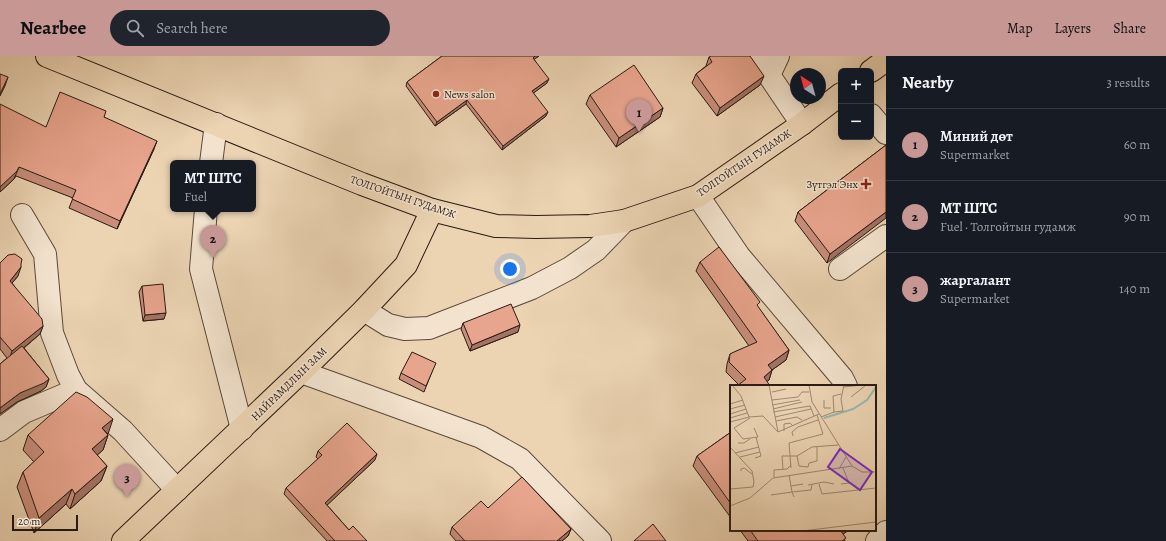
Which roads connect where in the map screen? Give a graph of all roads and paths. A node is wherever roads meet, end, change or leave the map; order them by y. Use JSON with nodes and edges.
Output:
{"nodes":[{"id":1,"x":47,"y":56,"type":"edge"},
{"id":2,"x":756,"y":56,"type":"edge"},
{"id":3,"x":778,"y":56,"type":"edge"},
{"id":4,"x":886,"y":60,"type":"edge"},
{"id":5,"x":874,"y":69,"type":"edge"},
{"id":6,"x":769,"y":75,"type":"junction"},
{"id":7,"x":838,"y":96,"type":"edge"},
{"id":8,"x":874,"y":119,"type":"edge"},
{"id":9,"x":216,"y":124,"type":"junction"},
{"id":10,"x":802,"y":124,"type":"junction"},
{"id":11,"x":886,"y":133,"type":"edge"},
{"id":12,"x":211,"y":160,"type":"edge"},
{"id":13,"x":698,"y":196,"type":"junction"},
{"id":14,"x":432,"y":210,"type":"junction"},
{"id":15,"x":206,"y":212,"type":"edge"},
{"id":16,"x":22,"y":215,"type":"dead end"},
{"id":17,"x":624,"y":221,"type":"junction"},
{"id":18,"x":886,"y":236,"type":"edge"},
{"id":19,"x":840,"y":269,"type":"dead end"},
{"id":20,"x":364,"y":310,"type":"junction"},
{"id":21,"x":301,"y":372,"type":"junction"},
{"id":22,"x":846,"y":385,"type":"edge"},
{"id":23,"x":76,"y":390,"type":"junction"},
{"id":24,"x":242,"y":429,"type":"junction"},
{"id":25,"x":0,"y":430,"type":"edge"},
{"id":26,"x":177,"y":490,"type":"junction"},
{"id":27,"x":886,"y":532,"type":"edge"},
{"id":28,"x":123,"y":541,"type":"edge"},
{"id":29,"x":600,"y":541,"type":"edge"},
{"id":30,"x":877,"y":541,"type":"edge"}],
"edges":[{"from":1,"to":9,"type":"main road","name":"ТОЛГОЙТЫН ГУДАМЖ"},
{"from":2,"to":6,"type":"street"},
{"from":3,"to":6,"type":"street"},
{"from":4,"to":5,"type":"main road"},
{"from":6,"to":10,"type":"street"},
{"from":7,"to":10,"type":"main road","name":"ТОЛГОЙТЫН ГУДАМЖ"},
{"from":8,"to":11,"type":"street"},
{"from":9,"to":12,"type":"street"},
{"from":9,"to":14,"type":"main road","name":"ТОЛГОЙТЫН ГУДАМЖ"},
{"from":10,"to":13,"type":"main road","name":"ТОЛГОЙТЫН ГУДАМЖ"},
{"from":13,"to":17,"type":"main road","name":"ТОЛГОЙТЫН ГУДАМЖ"},
{"from":13,"to":22,"type":"street"},
{"from":14,"to":17,"type":"main road","name":"ТОЛГОЙТЫН ГУДАМЖ"},
{"from":14,"to":20,"type":"main road","name":"НАЙРАМДЛЫН ЗАМ"},
{"from":15,"to":24,"type":"street"},
{"from":16,"to":23,"type":"street"},
{"from":17,"to":20,"type":"street"},
{"from":18,"to":19,"type":"street"},
{"from":20,"to":21,"type":"main road","name":"НАЙРАМДЛЫН ЗАМ"},
{"from":21,"to":24,"type":"main road","name":"НАЙРАМДЛЫН ЗАМ"},
{"from":21,"to":29,"type":"street"},
{"from":23,"to":25,"type":"street"},
{"from":23,"to":26,"type":"street"},
{"from":24,"to":26,"type":"main road","name":"НАЙРАМДЛЫН ЗАМ"},
{"from":26,"to":28,"type":"main road","name":"НАЙРАМДЛЫН ЗАМ"},
{"from":27,"to":30,"type":"street"}]}
